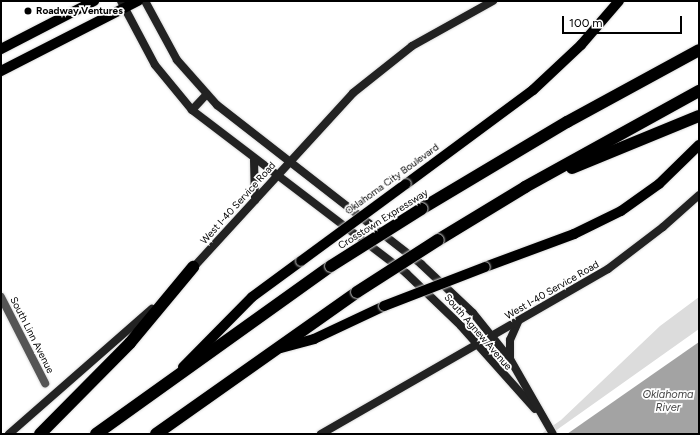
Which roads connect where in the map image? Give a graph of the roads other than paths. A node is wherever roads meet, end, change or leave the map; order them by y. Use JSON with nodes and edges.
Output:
{"nodes":[{"id":1,"x":94,"y":1,"type":"edge"},
{"id":2,"x":138,"y":1,"type":"edge"},
{"id":3,"x":145,"y":1,"type":"edge"},
{"id":4,"x":494,"y":1,"type":"edge"},
{"id":5,"x":619,"y":1,"type":"edge"},
{"id":6,"x":123,"y":5,"type":"edge"},
{"id":7,"x":1,"y":49,"type":"edge"},
{"id":8,"x":699,"y":50,"type":"edge"},
{"id":9,"x":1,"y":71,"type":"edge"},
{"id":10,"x":699,"y":90,"type":"edge"},
{"id":11,"x":206,"y":95,"type":"junction"},
{"id":12,"x":192,"y":110,"type":"junction"},
{"id":13,"x":699,"y":116,"type":"edge"},
{"id":14,"x":699,"y":145,"type":"edge"},
{"id":15,"x":254,"y":160,"type":"junction"},
{"id":16,"x":288,"y":163,"type":"junction"},
{"id":17,"x":277,"y":175,"type":"junction"},
{"id":18,"x":525,"y":187,"type":"junction"},
{"id":19,"x":699,"y":195,"type":"edge"},
{"id":20,"x":255,"y":200,"type":"junction"},
{"id":21,"x":193,"y":267,"type":"junction"},
{"id":22,"x":1,"y":297,"type":"edge"},
{"id":23,"x":519,"y":321,"type":"junction"},
{"id":24,"x":492,"y":336,"type":"junction"},
{"id":25,"x":478,"y":345,"type":"junction"},
{"id":26,"x":271,"y":351,"type":"junction"},
{"id":27,"x":510,"y":359,"type":"junction"},
{"id":28,"x":176,"y":374,"type":"junction"},
{"id":29,"x":45,"y":383,"type":"dead end"},
{"id":30,"x":538,"y":412,"type":"junction"},
{"id":31,"x":9,"y":434,"type":"edge"},
{"id":32,"x":40,"y":434,"type":"edge"},
{"id":33,"x":96,"y":434,"type":"edge"},
{"id":34,"x":156,"y":434,"type":"edge"},
{"id":35,"x":321,"y":434,"type":"edge"},
{"id":36,"x":553,"y":434,"type":"edge"}],
"edges":[{"from":1,"to":7,"type":"main road"},
{"from":2,"to":6,"type":"main road"},
{"from":3,"to":11,"type":"main road","name":"South Agnew Avenue"},
{"from":4,"to":16,"type":"main road","name":"West I-40 Service Road"},
{"from":5,"to":28,"type":"main road","name":"Oklahoma City Boulevard","bridge":true},
{"from":6,"to":9,"type":"main road"},
{"from":6,"to":12,"type":"main road","name":"South Agnew Avenue"},
{"from":8,"to":28,"type":"highway","name":"Crosstown Expressway","bridge":true},
{"from":10,"to":18,"type":"highway"},
{"from":11,"to":12,"type":"main road"},
{"from":11,"to":16,"type":"main road","name":"South Agnew Avenue"},
{"from":12,"to":15,"type":"main road","name":"South Agnew Avenue"},
{"from":13,"to":18,"type":"highway"},
{"from":14,"to":26,"type":"main road","bridge":true},
{"from":15,"to":17,"type":"main road","name":"South Agnew Avenue"},
{"from":15,"to":20,"type":"main road"},
{"from":16,"to":17,"type":"main road","name":"West I-40 Service Road"},
{"from":16,"to":24,"type":"main road","name":"South Agnew Avenue"},
{"from":17,"to":20,"type":"main road","name":"West I-40 Service Road"},
{"from":17,"to":25,"type":"main road","name":"South Agnew Avenue"},
{"from":18,"to":26,"type":"highway","bridge":true},
{"from":19,"to":23,"type":"main road","name":"West I-40 Service Road"},
{"from":20,"to":21,"type":"main road","name":"West I-40 Service Road"},
{"from":21,"to":31,"type":"main road","name":"West I-40 Service Road"},
{"from":21,"to":32,"type":"highway"},
{"from":22,"to":29,"type":"street","name":"South Linn Avenue"},
{"from":23,"to":24,"type":"main road","name":"West I-40 Service Road"},
{"from":23,"to":27,"type":"main road"},
{"from":24,"to":25,"type":"main road","name":"West I-40 Service Road"},
{"from":24,"to":27,"type":"main road","name":"South Agnew Avenue"},
{"from":25,"to":30,"type":"main road","name":"South Agnew Avenue"},
{"from":25,"to":35,"type":"main road","name":"West I-40 Service Road"},
{"from":26,"to":34,"type":"highway"},
{"from":27,"to":30,"type":"main road","name":"South Agnew Avenue"},
{"from":28,"to":33,"type":"highway","name":"Crosstown Expressway"},
{"from":30,"to":36,"type":"main road","name":"South Agnew Avenue"}]}
